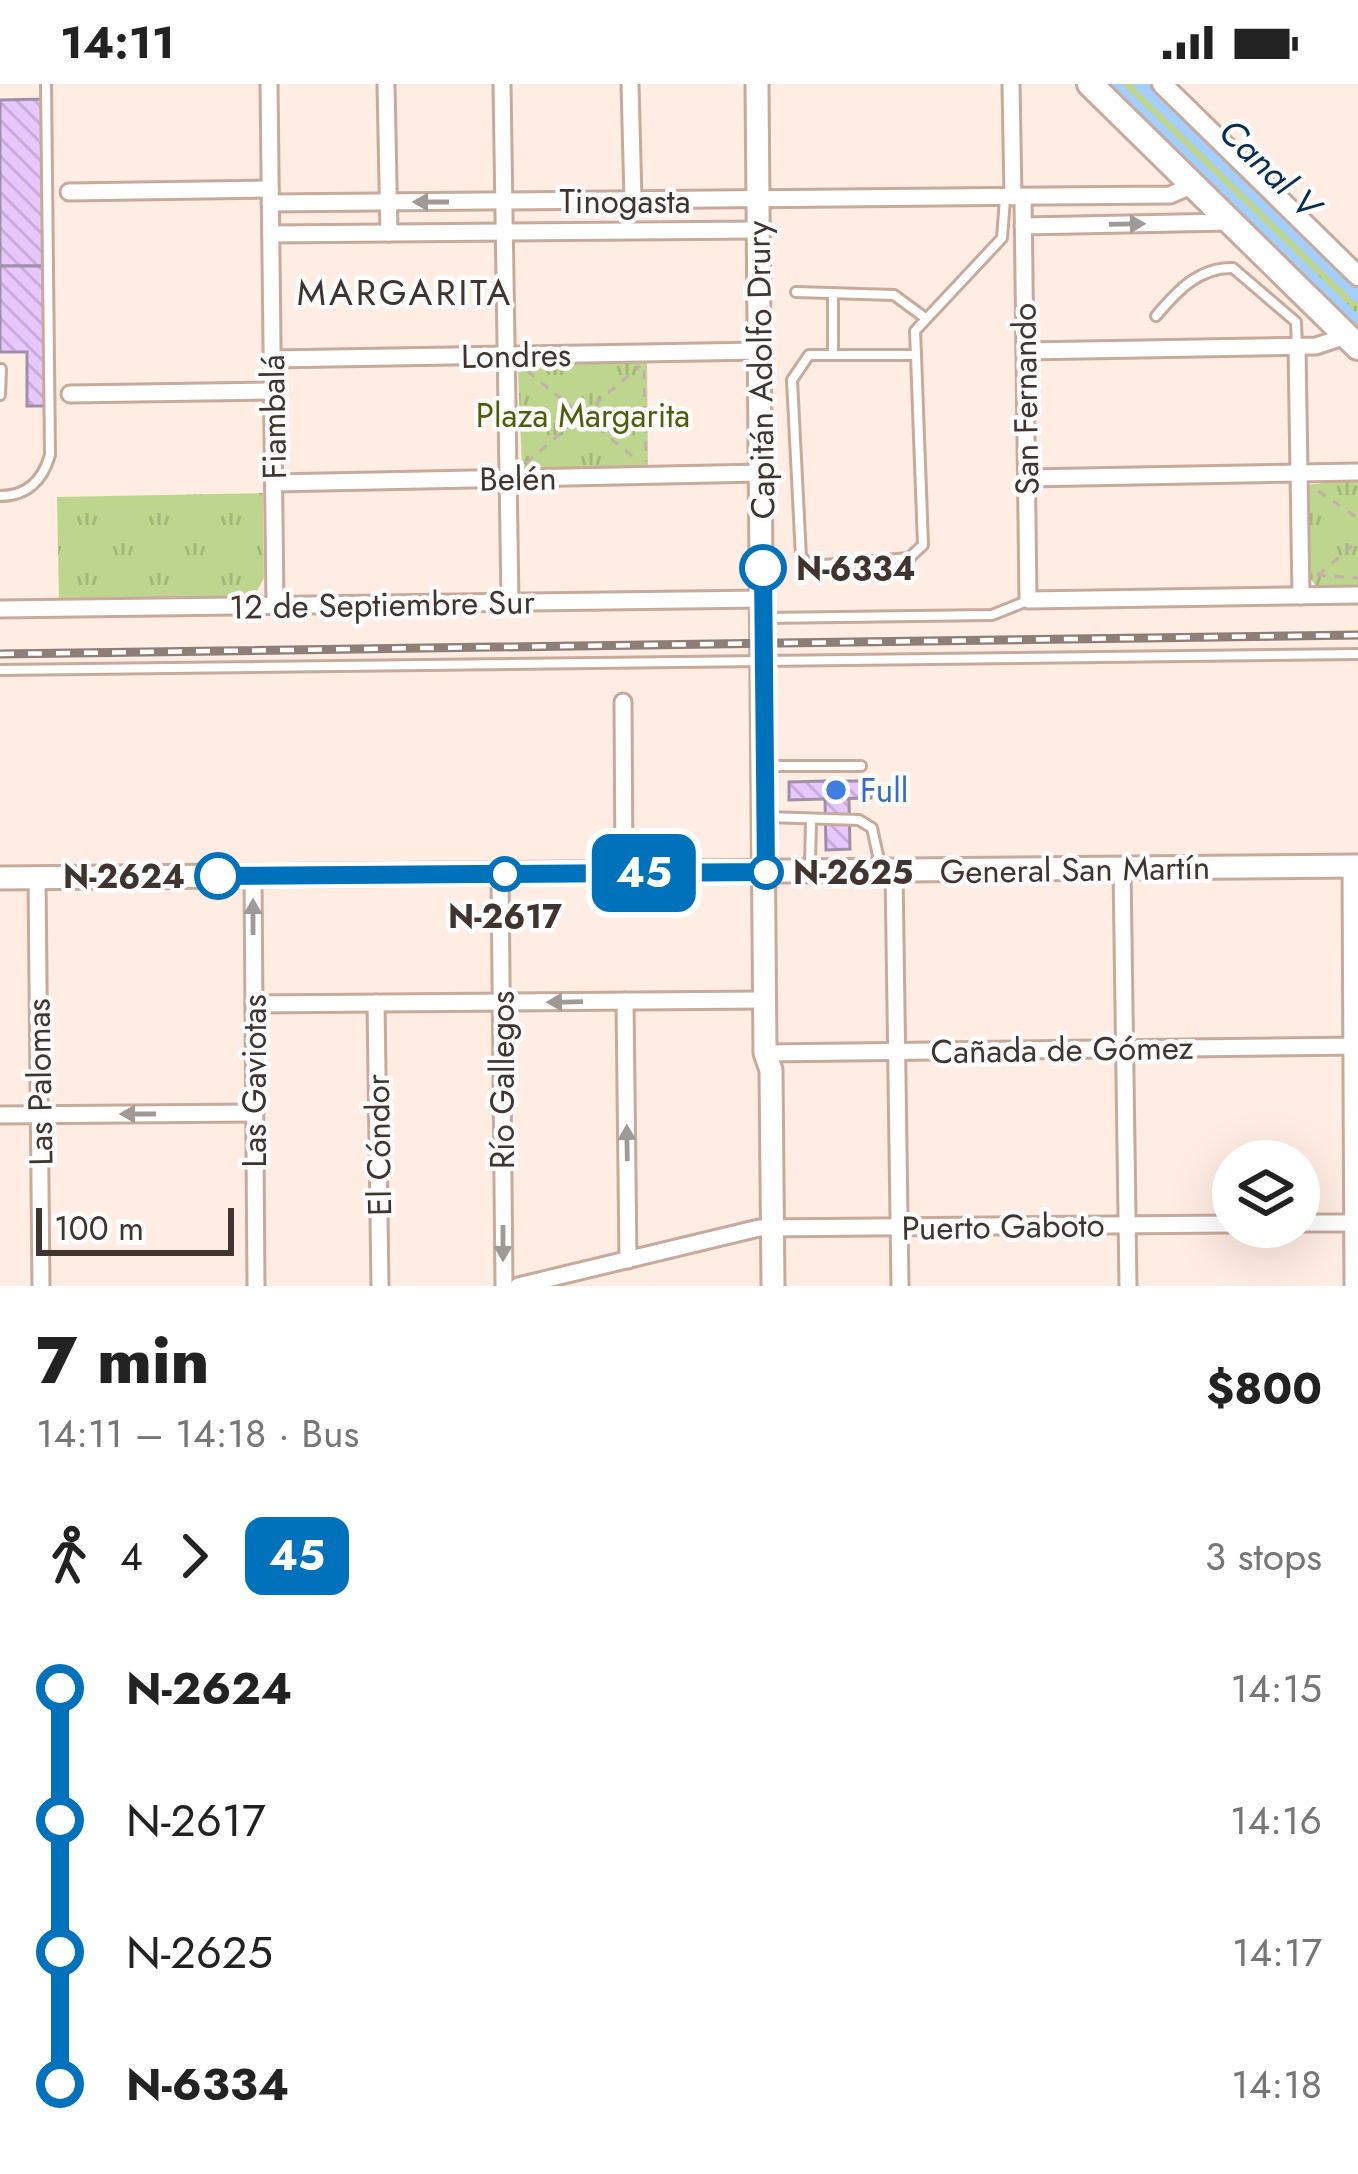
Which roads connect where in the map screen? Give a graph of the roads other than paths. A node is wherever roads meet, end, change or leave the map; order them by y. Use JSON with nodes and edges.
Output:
{"nodes":[{"id":1,"x":46,"y":84,"type":"edge"},
{"id":2,"x":269,"y":84,"type":"edge"},
{"id":3,"x":386,"y":84,"type":"edge"},
{"id":4,"x":502,"y":84,"type":"edge"},
{"id":5,"x":631,"y":84,"type":"edge"},
{"id":6,"x":757,"y":84,"type":"edge"},
{"id":7,"x":1011,"y":84,"type":"edge"},
{"id":8,"x":1090,"y":84,"type":"edge"},
{"id":9,"x":1162,"y":84,"type":"edge"},
{"id":10,"x":1193,"y":185,"type":"junction"},
{"id":11,"x":69,"y":192,"type":"dead end"},
{"id":12,"x":270,"y":196,"type":"junction"},
{"id":13,"x":1014,"y":197,"type":"junction"},
{"id":14,"x":633,"y":200,"type":"junction"},
{"id":15,"x":758,"y":200,"type":"junction"},
{"id":16,"x":504,"y":201,"type":"junction"},
{"id":17,"x":388,"y":202,"type":"junction"},
{"id":18,"x":1231,"y":223,"type":"junction"},
{"id":19,"x":1023,"y":226,"type":"junction"},
{"id":20,"x":759,"y":230,"type":"junction"},
{"id":21,"x":505,"y":232,"type":"junction"},
{"id":22,"x":388,"y":233,"type":"junction"},
{"id":23,"x":271,"y":234,"type":"junction"},
{"id":24,"x":1358,"y":276,"type":"edge"},
{"id":25,"x":796,"y":292,"type":"dead end"},
{"id":26,"x":833,"y":293,"type":"junction"},
{"id":27,"x":1156,"y":316,"type":"dead end"},
{"id":28,"x":924,"y":317,"type":"junction"},
{"id":29,"x":1352,"y":341,"type":"edge"},
{"id":30,"x":1297,"y":346,"type":"junction"},
{"id":31,"x":760,"y":351,"type":"junction"},
{"id":32,"x":1025,"y":351,"type":"junction"},
{"id":33,"x":506,"y":355,"type":"junction"},
{"id":34,"x":833,"y":355,"type":"junction"},
{"id":35,"x":916,"y":356,"type":"junction"},
{"id":36,"x":272,"y":359,"type":"junction"},
{"id":37,"x":1,"y":369,"type":"edge"},
{"id":38,"x":273,"y":391,"type":"junction"},
{"id":39,"x":70,"y":394,"type":"dead end"},
{"id":40,"x":0,"y":395,"type":"edge"},
{"id":41,"x":1358,"y":472,"type":"edge"},
{"id":42,"x":762,"y":473,"type":"junction"},
{"id":43,"x":1299,"y":473,"type":"junction"},
{"id":44,"x":508,"y":478,"type":"junction"},
{"id":45,"x":1027,"y":478,"type":"junction"},
{"id":46,"x":274,"y":483,"type":"junction"},
{"id":47,"x":0,"y":496,"type":"edge"},
{"id":48,"x":1358,"y":595,"type":"edge"},
{"id":49,"x":1301,"y":596,"type":"junction"},
{"id":50,"x":1028,"y":600,"type":"junction"},
{"id":51,"x":511,"y":602,"type":"junction"},
{"id":52,"x":275,"y":605,"type":"junction"},
{"id":53,"x":763,"y":608,"type":"junction"},
{"id":54,"x":0,"y":609,"type":"edge"},
{"id":55,"x":1358,"y":654,"type":"edge"},
{"id":56,"x":764,"y":661,"type":"junction"},
{"id":57,"x":0,"y":670,"type":"edge"},
{"id":58,"x":623,"y":702,"type":"dead end"},
{"id":59,"x":766,"y":766,"type":"junction"},
{"id":60,"x":861,"y":766,"type":"dead end"},
{"id":61,"x":767,"y":817,"type":"junction"},
{"id":62,"x":811,"y":820,"type":"junction"},
{"id":63,"x":1354,"y":866,"type":"edge"},
{"id":64,"x":1122,"y":868,"type":"junction"},
{"id":65,"x":888,"y":870,"type":"junction"},
{"id":66,"x":809,"y":871,"type":"junction"},
{"id":67,"x":766,"y":872,"type":"junction"},
{"id":68,"x":625,"y":873,"type":"junction"},
{"id":69,"x":500,"y":874,"type":"junction"},
{"id":70,"x":253,"y":876,"type":"junction"},
{"id":71,"x":0,"y":878,"type":"edge"},
{"id":72,"x":37,"y":878,"type":"junction"},
{"id":73,"x":766,"y":1000,"type":"junction"},
{"id":74,"x":625,"y":1001,"type":"junction"},
{"id":75,"x":501,"y":1003,"type":"junction"},
{"id":76,"x":254,"y":1004,"type":"junction"},
{"id":77,"x":376,"y":1004,"type":"junction"},
{"id":78,"x":1355,"y":1046,"type":"edge"},
{"id":79,"x":1125,"y":1049,"type":"junction"},
{"id":80,"x":897,"y":1051,"type":"junction"},
{"id":81,"x":765,"y":1053,"type":"junction"},
{"id":82,"x":255,"y":1113,"type":"junction"},
{"id":83,"x":0,"y":1115,"type":"edge"},
{"id":84,"x":40,"y":1115,"type":"junction"},
{"id":85,"x":1320,"y":1223,"type":"edge"},
{"id":86,"x":1356,"y":1223,"type":"edge"},
{"id":87,"x":1212,"y":1224,"type":"edge"},
{"id":88,"x":1127,"y":1225,"type":"junction"},
{"id":89,"x":899,"y":1227,"type":"junction"},
{"id":90,"x":766,"y":1228,"type":"junction"},
{"id":91,"x":628,"y":1260,"type":"junction"},
{"id":92,"x":41,"y":1286,"type":"edge"},
{"id":93,"x":256,"y":1286,"type":"edge"},
{"id":94,"x":380,"y":1286,"type":"edge"},
{"id":95,"x":504,"y":1286,"type":"edge"},
{"id":96,"x":518,"y":1286,"type":"edge"},
{"id":97,"x":759,"y":1286,"type":"edge"},
{"id":98,"x":773,"y":1286,"type":"edge"},
{"id":99,"x":900,"y":1286,"type":"edge"},
{"id":100,"x":1128,"y":1286,"type":"edge"},
{"id":101,"x":1353,"y":1286,"type":"edge"}],
"edges":[{"from":1,"to":47,"type":"lane"},
{"from":2,"to":12,"type":"street","name":"Fiambalá"},
{"from":3,"to":17,"type":"street"},
{"from":4,"to":16,"type":"street"},
{"from":5,"to":14,"type":"street"},
{"from":6,"to":15,"type":"main road","name":"Capitán Adolfo Drury"},
{"from":7,"to":13,"type":"street","name":"San Fernando"},
{"from":8,"to":10,"type":"main road"},
{"from":9,"to":24,"type":"street"},
{"from":10,"to":13,"type":"street","name":"Tinogasta"},
{"from":10,"to":18,"type":"main road"},
{"from":11,"to":12,"type":"street","name":"Tinogasta"},
{"from":12,"to":17,"type":"street","name":"Tinogasta"},
{"from":12,"to":23,"type":"street","name":"Fiambalá"},
{"from":13,"to":15,"type":"street","name":"Tinogasta"},
{"from":13,"to":19,"type":"street","name":"San Fernando"},
{"from":13,"to":28,"type":"lane"},
{"from":14,"to":15,"type":"street","name":"Tinogasta"},
{"from":14,"to":16,"type":"street","name":"Tinogasta"},
{"from":15,"to":20,"type":"main road","name":"Capitán Adolfo Drury"},
{"from":16,"to":17,"type":"street","name":"Tinogasta","one_way":true},
{"from":16,"to":21,"type":"street"},
{"from":17,"to":22,"type":"street"},
{"from":19,"to":18,"type":"street","one_way":true},
{"from":18,"to":29,"type":"main road"},
{"from":19,"to":32,"type":"street","name":"San Fernando"},
{"from":20,"to":21,"type":"street","name":"Tinogasta"},
{"from":20,"to":31,"type":"main road","name":"Capitán Adolfo Drury"},
{"from":21,"to":22,"type":"street","name":"Tinogasta"},
{"from":21,"to":33,"type":"street"},
{"from":22,"to":23,"type":"street","name":"Tinogasta"},
{"from":23,"to":36,"type":"street","name":"Fiambalá"},
{"from":25,"to":26,"type":"lane"},
{"from":26,"to":28,"type":"lane"},
{"from":26,"to":34,"type":"lane"},
{"from":27,"to":30,"type":"lane"},
{"from":28,"to":35,"type":"lane"},
{"from":29,"to":30,"type":"street"},
{"from":30,"to":32,"type":"street"},
{"from":30,"to":43,"type":"street"},
{"from":31,"to":33,"type":"street","name":"Londres"},
{"from":31,"to":42,"type":"main road","name":"Capitán Adolfo Drury"},
{"from":32,"to":45,"type":"street","name":"San Fernando"},
{"from":33,"to":36,"type":"street","name":"Londres"},
{"from":33,"to":44,"type":"street"},
{"from":34,"to":35,"type":"lane"},
{"from":34,"to":35,"type":"lane"},
{"from":36,"to":38,"type":"street","name":"Fiambalá"},
{"from":37,"to":40,"type":"lane"},
{"from":38,"to":39,"type":"street"},
{"from":38,"to":46,"type":"street","name":"Fiambalá"},
{"from":41,"to":43,"type":"street"},
{"from":42,"to":44,"type":"street","name":"Belén"},
{"from":42,"to":53,"type":"main road","name":"Capitán Adolfo Drury"},
{"from":43,"to":45,"type":"street"},
{"from":43,"to":49,"type":"street"},
{"from":44,"to":46,"type":"street","name":"Belén"},
{"from":44,"to":51,"type":"street"},
{"from":45,"to":50,"type":"street","name":"San Fernando"},
{"from":46,"to":52,"type":"street","name":"Fiambalá"},
{"from":48,"to":49,"type":"street"},
{"from":49,"to":50,"type":"street"},
{"from":50,"to":53,"type":"lane"},
{"from":51,"to":52,"type":"street","name":"12 de Septiembre Sur"},
{"from":51,"to":53,"type":"street","name":"12 de Septiembre Sur"},
{"from":52,"to":54,"type":"street","name":"12 de Septiembre Sur"},
{"from":53,"to":56,"type":"main road","name":"Capitán Adolfo Drury"},
{"from":55,"to":56,"type":"lane"},
{"from":56,"to":57,"type":"lane"},
{"from":56,"to":59,"type":"main road","name":"Capitán Adolfo Drury"},
{"from":58,"to":68,"type":"street"},
{"from":59,"to":60,"type":"lane"},
{"from":59,"to":61,"type":"main road","name":"Capitán Adolfo Drury"},
{"from":61,"to":62,"type":"lane"},
{"from":61,"to":67,"type":"main road","name":"Capitán Adolfo Drury"},
{"from":62,"to":65,"type":"lane"},
{"from":62,"to":66,"type":"lane"},
{"from":63,"to":64,"type":"main road","name":"General San Martín"},
{"from":63,"to":78,"type":"street"},
{"from":64,"to":65,"type":"main road","name":"General San Martín"},
{"from":64,"to":79,"type":"street"},
{"from":65,"to":66,"type":"main road","name":"General San Martín"},
{"from":65,"to":80,"type":"street"},
{"from":66,"to":67,"type":"main road","name":"General San Martín"},
{"from":67,"to":68,"type":"main road","name":"General San Martín"},
{"from":67,"to":73,"type":"main road","name":"Capitán Adolfo Drury"},
{"from":68,"to":69,"type":"main road","name":"General San Martín"},
{"from":69,"to":70,"type":"main road","name":"General San Martín"},
{"from":69,"to":75,"type":"street","name":"Río Gallegos"},
{"from":70,"to":72,"type":"main road","name":"General San Martín"},
{"from":76,"to":70,"type":"street","name":"Las Gaviotas","one_way":true},
{"from":71,"to":72,"type":"main road","name":"General San Martín"},
{"from":72,"to":84,"type":"street","name":"Las Palomas"},
{"from":73,"to":74,"type":"street"},
{"from":73,"to":81,"type":"main road","name":"Capitán Adolfo Drury"},
{"from":74,"to":75,"type":"street","one_way":true},
{"from":91,"to":74,"type":"street","one_way":true},
{"from":75,"to":77,"type":"street"},
{"from":75,"to":95,"type":"street","name":"Río Gallegos","one_way":true},
{"from":76,"to":77,"type":"street"},
{"from":76,"to":82,"type":"street","name":"Las Gaviotas"},
{"from":77,"to":94,"type":"street","name":"El Cóndor"},
{"from":78,"to":79,"type":"street","name":"Cañada de Gómez"},
{"from":78,"to":86,"type":"street"},
{"from":79,"to":80,"type":"street","name":"Cañada de Gómez"},
{"from":79,"to":88,"type":"street"},
{"from":80,"to":81,"type":"street","name":"Cañada de Gómez"},
{"from":80,"to":89,"type":"street"},
{"from":81,"to":90,"type":"main road","name":"Capitán Adolfo Drury"},
{"from":82,"to":84,"type":"street","one_way":true},
{"from":82,"to":93,"type":"street","name":"Las Gaviotas"},
{"from":83,"to":84,"type":"street"},
{"from":84,"to":92,"type":"street","name":"Las Palomas"},
{"from":85,"to":86,"type":"street"},
{"from":86,"to":101,"type":"street"},
{"from":87,"to":88,"type":"street","name":"Puerto Gaboto"},
{"from":88,"to":89,"type":"street","name":"Puerto Gaboto"},
{"from":88,"to":100,"type":"street"},
{"from":89,"to":90,"type":"street","name":"Puerto Gaboto"},
{"from":89,"to":99,"type":"street"},
{"from":90,"to":91,"type":"street","name":"Puerto Gaboto"},
{"from":90,"to":97,"type":"main road"},
{"from":90,"to":98,"type":"main road"},
{"from":91,"to":96,"type":"street","name":"Puerto Gaboto"}]}
